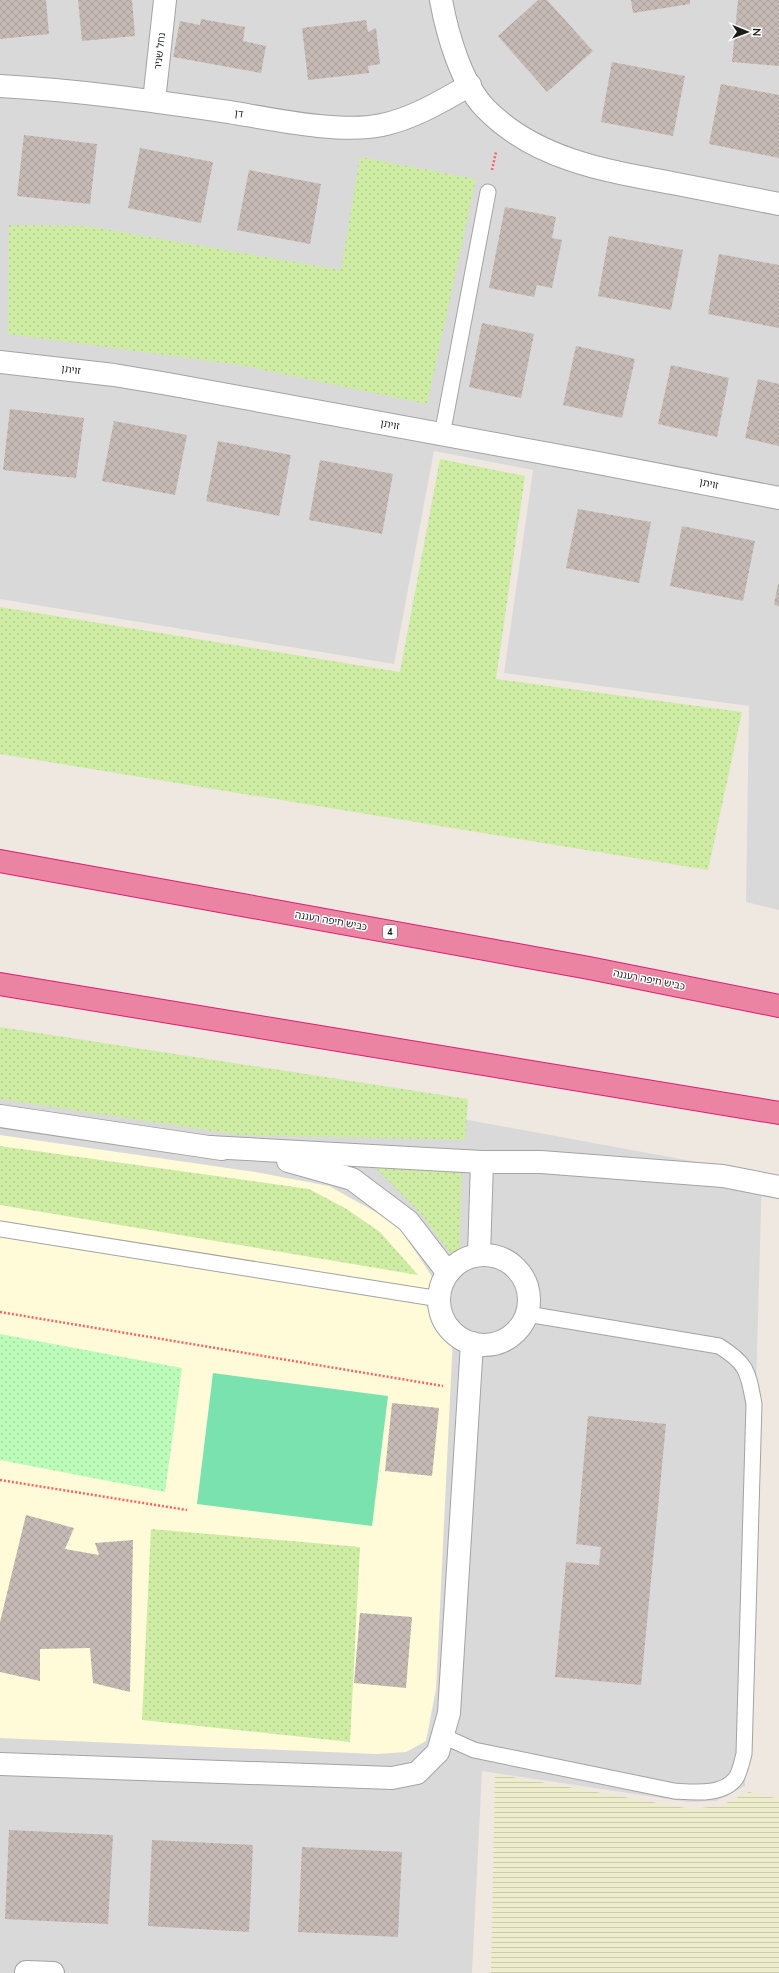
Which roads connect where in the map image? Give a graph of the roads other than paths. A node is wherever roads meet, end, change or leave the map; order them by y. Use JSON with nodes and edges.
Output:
{"nodes":[{"id":1,"x":165,"y":0,"type":"edge"},
{"id":2,"x":441,"y":0,"type":"edge"},
{"id":3,"x":470,"y":85,"type":"junction"},
{"id":4,"x":0,"y":86,"type":"edge"},
{"id":5,"x":154,"y":101,"type":"junction"},
{"id":6,"x":488,"y":192,"type":"road end"},
{"id":7,"x":779,"y":204,"type":"edge"},
{"id":8,"x":0,"y":362,"type":"edge"},
{"id":9,"x":442,"y":435,"type":"junction"},
{"id":10,"x":779,"y":498,"type":"edge"},
{"id":11,"x":0,"y":861,"type":"edge"},
{"id":12,"x":0,"y":984,"type":"edge"},
{"id":13,"x":779,"y":1006,"type":"edge"},
{"id":14,"x":779,"y":1113,"type":"edge"},
{"id":15,"x":0,"y":1116,"type":"edge"},
{"id":16,"x":209,"y":1147,"type":"junction"},
{"id":17,"x":482,"y":1162,"type":"junction"},
{"id":18,"x":779,"y":1187,"type":"edge"},
{"id":19,"x":0,"y":1229,"type":"edge"},
{"id":20,"x":480,"y":1255,"type":"junction"},
{"id":21,"x":448,"y":1273,"type":"junction"},
{"id":22,"x":440,"y":1299,"type":"junction"},
{"id":23,"x":527,"y":1314,"type":"junction"},
{"id":24,"x":472,"y":1343,"type":"junction"},
{"id":25,"x":443,"y":1736,"type":"junction"},
{"id":26,"x":0,"y":1764,"type":"edge"},
{"id":27,"x":26,"y":1972,"type":"edge"},
{"id":28,"x":53,"y":1973,"type":"edge"}],
"edges":[{"from":1,"to":5,"type":"street","name":"נחל שניר"},
{"from":2,"to":3,"type":"street"},
{"from":3,"to":5,"type":"street","name":"דן"},
{"from":3,"to":7,"type":"street"},
{"from":4,"to":5,"type":"street","name":"דן"},
{"from":6,"to":9,"type":"lane"},
{"from":8,"to":9,"type":"street","name":"זויתן"},
{"from":9,"to":10,"type":"street","name":"זויתן"},
{"from":11,"to":13,"type":"highway","name":"כביש חיפה רעננה","number":"4"},
{"from":12,"to":14,"type":"highway"},
{"from":15,"to":16,"type":"street"},
{"from":16,"to":17,"type":"street"},
{"from":16,"to":21,"type":"street"},
{"from":17,"to":18,"type":"street"},
{"from":17,"to":20,"type":"street"},
{"from":19,"to":22,"type":"lane"},
{"from":20,"to":21,"type":"street"},
{"from":20,"to":23,"type":"street"},
{"from":21,"to":22,"type":"street"},
{"from":22,"to":24,"type":"street"},
{"from":23,"to":24,"type":"street"},
{"from":23,"to":25,"type":"lane"},
{"from":24,"to":25,"type":"street"},
{"from":25,"to":26,"type":"street"},
{"from":27,"to":28,"type":"street"}]}
